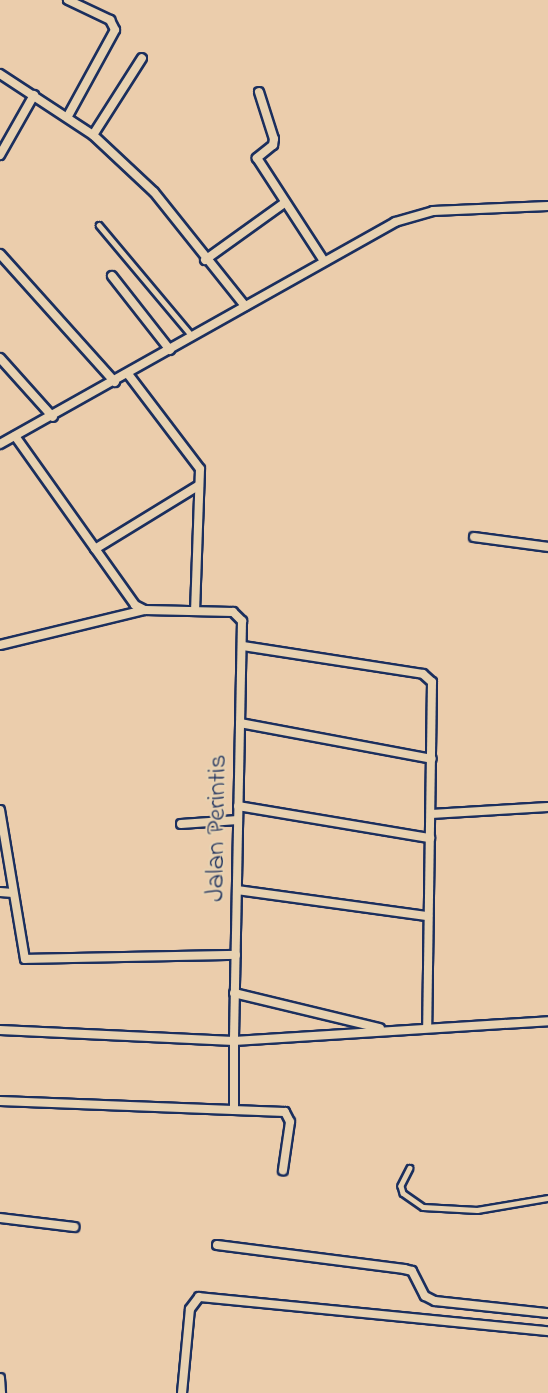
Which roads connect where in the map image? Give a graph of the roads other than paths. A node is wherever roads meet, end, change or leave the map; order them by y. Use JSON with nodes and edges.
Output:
{"nodes":[{"id":1,"x":68,"y":0,"type":"edge"},
{"id":2,"x":142,"y":58,"type":"dead end"},
{"id":3,"x":0,"y":74,"type":"edge"},
{"id":4,"x":259,"y":92,"type":"dead end"},
{"id":5,"x":34,"y":95,"type":"junction"},
{"id":6,"x":68,"y":116,"type":"junction"},
{"id":7,"x":93,"y":135,"type":"junction"},
{"id":8,"x":0,"y":155,"type":"edge"},
{"id":9,"x":283,"y":204,"type":"junction"},
{"id":10,"x":548,"y":206,"type":"edge"},
{"id":11,"x":99,"y":225,"type":"dead end"},
{"id":12,"x":0,"y":254,"type":"edge"},
{"id":13,"x":205,"y":260,"type":"junction"},
{"id":14,"x":324,"y":261,"type":"junction"},
{"id":15,"x":112,"y":276,"type":"dead end"},
{"id":16,"x":245,"y":306,"type":"junction"},
{"id":17,"x":192,"y":336,"type":"junction"},
{"id":18,"x":170,"y":350,"type":"junction"},
{"id":19,"x":0,"y":358,"type":"edge"},
{"id":20,"x":128,"y":374,"type":"junction"},
{"id":21,"x":115,"y":382,"type":"junction"},
{"id":22,"x":53,"y":417,"type":"junction"},
{"id":23,"x":15,"y":436,"type":"junction"},
{"id":24,"x":0,"y":444,"type":"edge"},
{"id":25,"x":198,"y":486,"type":"junction"},
{"id":26,"x":474,"y":537,"type":"dead end"},
{"id":27,"x":548,"y":547,"type":"edge"},
{"id":28,"x":95,"y":549,"type":"junction"},
{"id":29,"x":145,"y":610,"type":"junction"},
{"id":30,"x":195,"y":611,"type":"junction"},
{"id":31,"x":0,"y":645,"type":"edge"},
{"id":32,"x":243,"y":646,"type":"junction"},
{"id":33,"x":240,"y":723,"type":"junction"},
{"id":34,"x":432,"y":759,"type":"junction"},
{"id":35,"x":238,"y":806,"type":"junction"},
{"id":36,"x":548,"y":807,"type":"edge"},
{"id":37,"x":0,"y":810,"type":"edge"},
{"id":38,"x":431,"y":814,"type":"junction"},
{"id":39,"x":238,"y":820,"type":"junction"},
{"id":40,"x":181,"y":824,"type":"dead end"},
{"id":41,"x":430,"y":838,"type":"junction"},
{"id":42,"x":237,"y":890,"type":"junction"},
{"id":43,"x":0,"y":892,"type":"edge"},
{"id":44,"x":13,"y":893,"type":"junction"},
{"id":45,"x":428,"y":916,"type":"junction"},
{"id":46,"x":236,"y":955,"type":"junction"},
{"id":47,"x":234,"y":993,"type":"junction"},
{"id":48,"x":548,"y":1021,"type":"edge"},
{"id":49,"x":427,"y":1027,"type":"junction"},
{"id":50,"x":0,"y":1030,"type":"edge"},
{"id":51,"x":389,"y":1030,"type":"junction"},
{"id":52,"x":234,"y":1041,"type":"junction"},
{"id":53,"x":0,"y":1101,"type":"edge"},
{"id":54,"x":234,"y":1110,"type":"junction"},
{"id":55,"x":410,"y":1168,"type":"dead end"},
{"id":56,"x":283,"y":1170,"type":"dead end"},
{"id":57,"x":548,"y":1198,"type":"edge"},
{"id":58,"x":0,"y":1218,"type":"edge"},
{"id":59,"x":74,"y":1227,"type":"dead end"},
{"id":60,"x":217,"y":1245,"type":"dead end"},
{"id":61,"x":548,"y":1312,"type":"edge"},
{"id":62,"x":548,"y":1330,"type":"edge"},
{"id":63,"x":0,"y":1378,"type":"edge"},
{"id":64,"x":1,"y":1393,"type":"edge"},
{"id":65,"x":182,"y":1393,"type":"edge"}],
"edges":[{"from":1,"to":6,"type":"street"},
{"from":2,"to":7,"type":"street"},
{"from":3,"to":5,"type":"street"},
{"from":4,"to":9,"type":"street"},
{"from":5,"to":6,"type":"street"},
{"from":5,"to":8,"type":"street"},
{"from":6,"to":7,"type":"street"},
{"from":7,"to":13,"type":"street"},
{"from":9,"to":13,"type":"street"},
{"from":9,"to":14,"type":"street"},
{"from":10,"to":14,"type":"street"},
{"from":11,"to":17,"type":"lane"},
{"from":12,"to":21,"type":"street"},
{"from":13,"to":16,"type":"street"},
{"from":14,"to":16,"type":"street"},
{"from":15,"to":18,"type":"street"},
{"from":16,"to":17,"type":"street"},
{"from":17,"to":18,"type":"street"},
{"from":18,"to":20,"type":"street"},
{"from":19,"to":22,"type":"street"},
{"from":20,"to":21,"type":"street"},
{"from":20,"to":25,"type":"street"},
{"from":21,"to":22,"type":"street"},
{"from":22,"to":23,"type":"street"},
{"from":23,"to":24,"type":"street"},
{"from":23,"to":28,"type":"street"},
{"from":25,"to":28,"type":"street"},
{"from":25,"to":30,"type":"street"},
{"from":26,"to":27,"type":"street"},
{"from":28,"to":29,"type":"street"},
{"from":29,"to":30,"type":"street","name":"Jalan Perintis"},
{"from":29,"to":31,"type":"street","name":"Jalan Perintis"},
{"from":30,"to":32,"type":"street","name":"Jalan Perintis"},
{"from":32,"to":33,"type":"street","name":"Jalan Perintis"},
{"from":32,"to":34,"type":"street"},
{"from":33,"to":34,"type":"street"},
{"from":33,"to":35,"type":"street","name":"Jalan Perintis"},
{"from":34,"to":38,"type":"street"},
{"from":35,"to":39,"type":"street","name":"Jalan Perintis"},
{"from":35,"to":41,"type":"street"},
{"from":36,"to":38,"type":"street"},
{"from":37,"to":44,"type":"street"},
{"from":38,"to":41,"type":"street"},
{"from":39,"to":40,"type":"street"},
{"from":39,"to":42,"type":"street","name":"Jalan Perintis"},
{"from":41,"to":45,"type":"street"},
{"from":42,"to":45,"type":"street"},
{"from":42,"to":46,"type":"street","name":"Jalan Perintis"},
{"from":43,"to":44,"type":"street"},
{"from":44,"to":46,"type":"street"},
{"from":45,"to":49,"type":"street"},
{"from":46,"to":47,"type":"street","name":"Jalan Perintis"},
{"from":47,"to":51,"type":"street"},
{"from":47,"to":52,"type":"street","name":"Jalan Perintis"},
{"from":48,"to":49,"type":"street"},
{"from":49,"to":51,"type":"street"},
{"from":50,"to":52,"type":"street"},
{"from":51,"to":52,"type":"street"},
{"from":52,"to":54,"type":"street","name":"Jalan Perintis"},
{"from":53,"to":54,"type":"street"},
{"from":54,"to":56,"type":"street"},
{"from":55,"to":57,"type":"lane"},
{"from":58,"to":59,"type":"street"},
{"from":60,"to":61,"type":"street"},
{"from":62,"to":65,"type":"street"},
{"from":63,"to":64,"type":"street"}]}
